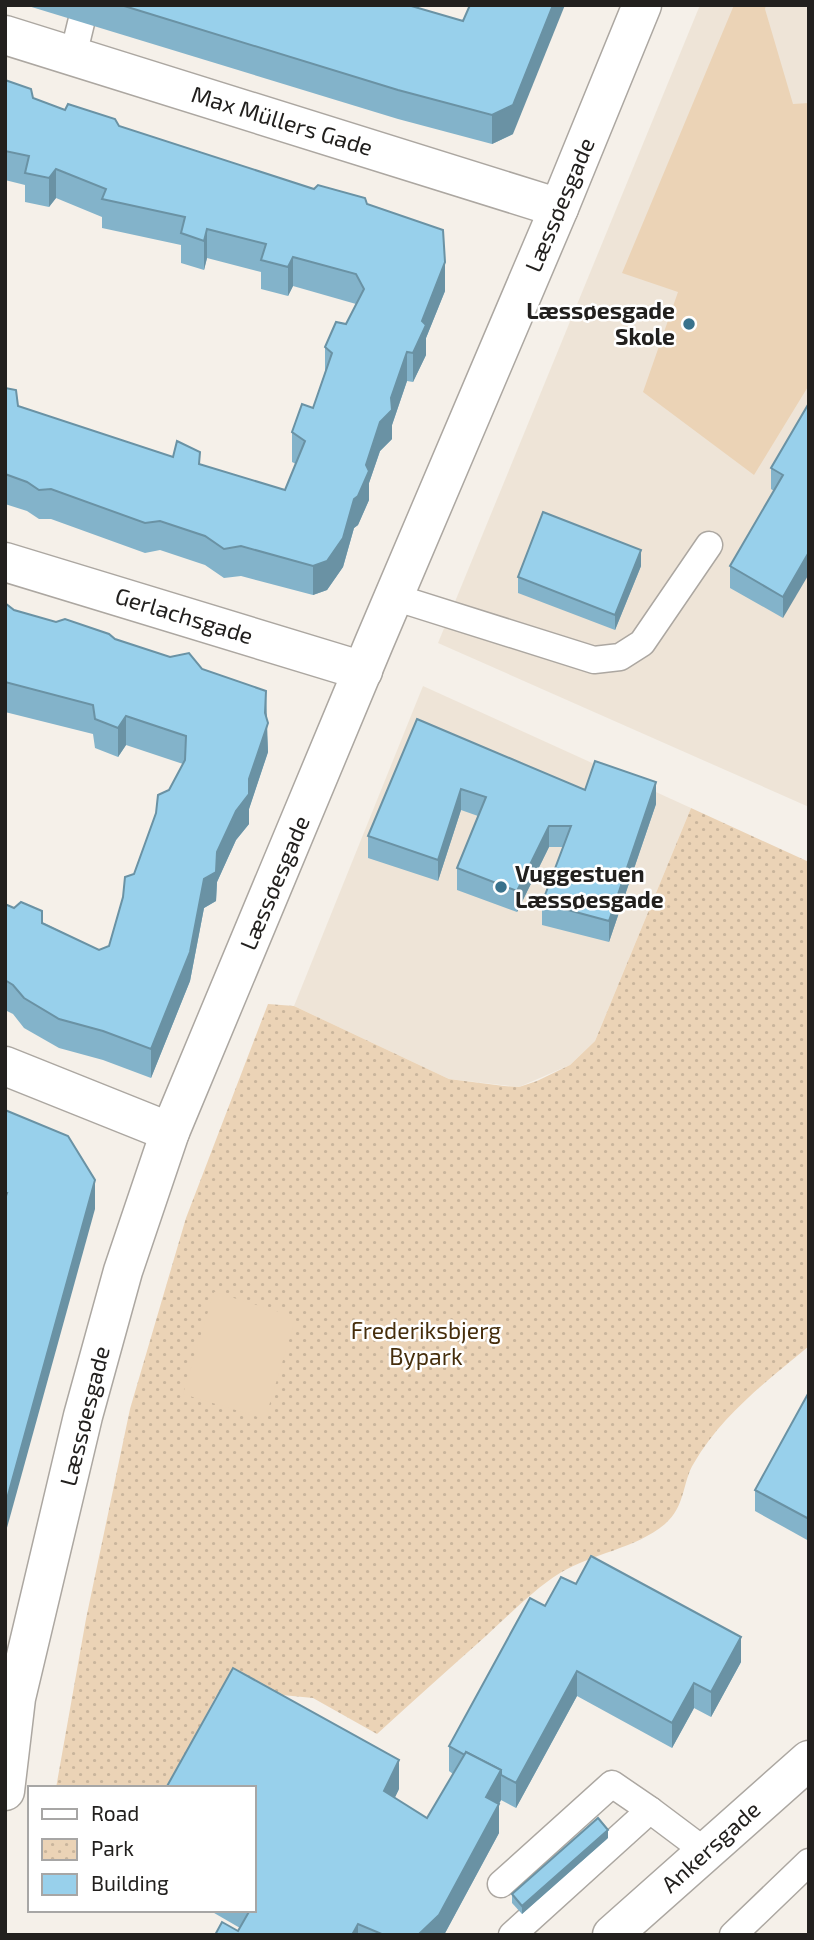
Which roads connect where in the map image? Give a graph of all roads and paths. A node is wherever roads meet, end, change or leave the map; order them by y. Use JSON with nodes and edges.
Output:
{"nodes":[{"id":1,"x":642,"y":5,"type":"edge"},
{"id":2,"x":5,"y":35,"type":"edge"},
{"id":3,"x":559,"y":208,"type":"junction"},
{"id":4,"x":709,"y":545,"type":"dead end"},
{"id":5,"x":5,"y":562,"type":"edge"},
{"id":6,"x":394,"y":597,"type":"junction"},
{"id":7,"x":363,"y":671,"type":"junction"},
{"id":8,"x":5,"y":1066,"type":"edge"},
{"id":9,"x":170,"y":1132,"type":"junction"},
{"id":10,"x":11,"y":1695,"type":"edge"},
{"id":11,"x":806,"y":1768,"type":"edge"},
{"id":12,"x":5,"y":1791,"type":"edge"},
{"id":13,"x":650,"y":1810,"type":"junction"},
{"id":14,"x":706,"y":1852,"type":"junction"},
{"id":15,"x":809,"y":1862,"type":"edge"},
{"id":16,"x":501,"y":1884,"type":"dead end"},
{"id":17,"x":512,"y":1935,"type":"edge"},
{"id":18,"x":612,"y":1935,"type":"edge"},
{"id":19,"x":733,"y":1935,"type":"edge"}],
"edges":[{"from":1,"to":3,"type":"street","name":"Læssøesgade"},
{"from":2,"to":3,"type":"street","name":"Max Müllers Gade"},
{"from":3,"to":6,"type":"street","name":"Læssøesgade"},
{"from":4,"to":6,"type":"lane"},
{"from":5,"to":7,"type":"street","name":"Gerlachsgade"},
{"from":6,"to":7,"type":"street","name":"Læssøesgade"},
{"from":7,"to":9,"type":"street","name":"Læssøesgade"},
{"from":8,"to":9,"type":"street"},
{"from":9,"to":10,"type":"street","name":"Læssøesgade"},
{"from":10,"to":12,"type":"street","name":"Læssøesgade"},
{"from":11,"to":14,"type":"street","name":"Ankersgade"},
{"from":13,"to":14,"type":"lane"},
{"from":13,"to":16,"type":"lane"},
{"from":13,"to":17,"type":"lane"},
{"from":14,"to":18,"type":"street","name":"Ankersgade"},
{"from":15,"to":19,"type":"lane"}]}
